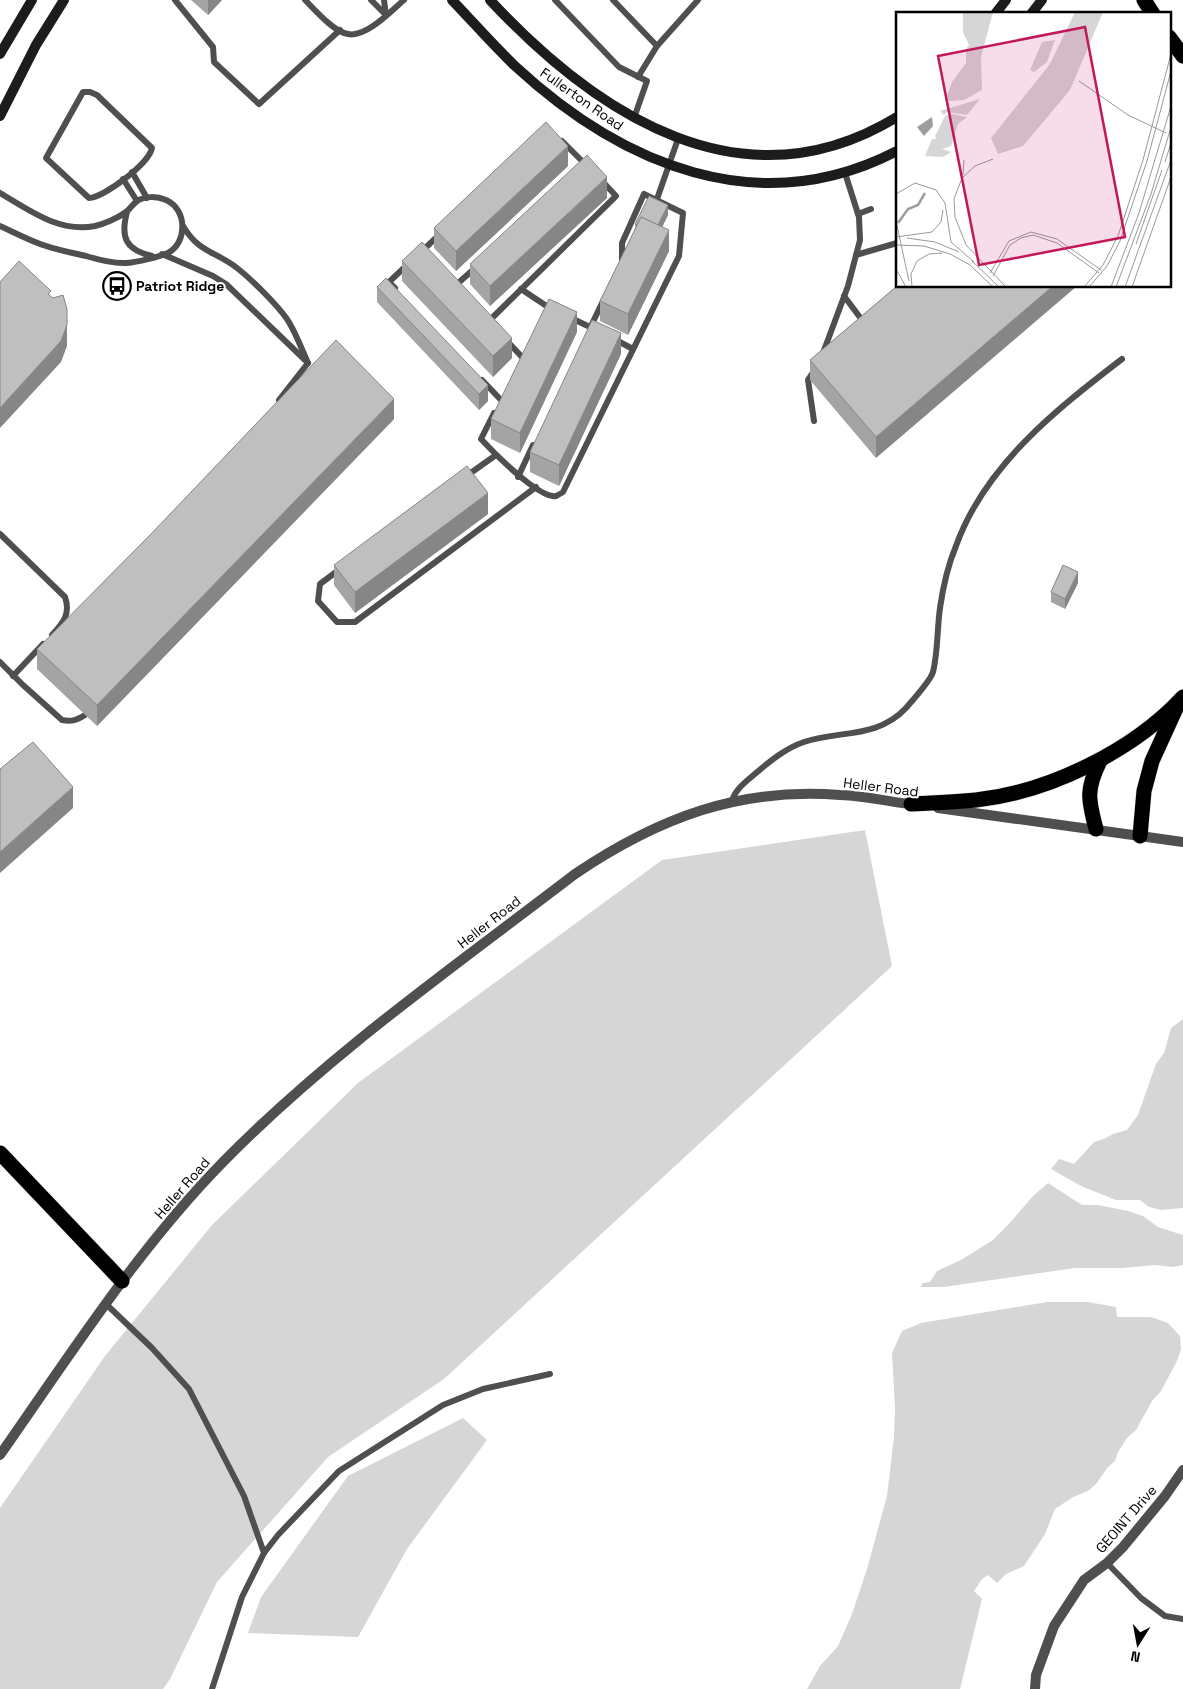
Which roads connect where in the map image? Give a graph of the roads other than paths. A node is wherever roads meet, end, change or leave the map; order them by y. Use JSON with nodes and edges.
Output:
{"nodes":[{"id":1,"x":32,"y":0,"type":"edge"},
{"id":2,"x":64,"y":0,"type":"edge"},
{"id":3,"x":175,"y":0,"type":"edge"},
{"id":4,"x":305,"y":0,"type":"edge"},
{"id":5,"x":371,"y":0,"type":"edge"},
{"id":6,"x":384,"y":0,"type":"edge"},
{"id":7,"x":404,"y":0,"type":"edge"},
{"id":8,"x":452,"y":0,"type":"edge"},
{"id":9,"x":490,"y":0,"type":"edge"},
{"id":10,"x":555,"y":0,"type":"edge"},
{"id":11,"x":613,"y":0,"type":"edge"},
{"id":12,"x":698,"y":0,"type":"edge"},
{"id":13,"x":1006,"y":0,"type":"edge"},
{"id":14,"x":1042,"y":0,"type":"edge"},
{"id":15,"x":1144,"y":0,"type":"edge"},
{"id":16,"x":997,"y":12,"type":"edge"},
{"id":17,"x":1032,"y":12,"type":"edge"},
{"id":18,"x":1152,"y":12,"type":"edge"},
{"id":19,"x":386,"y":16,"type":"junction"},
{"id":20,"x":340,"y":30,"type":"junction"},
{"id":21,"x":1170,"y":38,"type":"edge"},
{"id":22,"x":657,"y":46,"type":"junction"},
{"id":23,"x":0,"y":54,"type":"edge"},
{"id":24,"x":1183,"y":56,"type":"edge"},
{"id":25,"x":638,"y":77,"type":"junction"},
{"id":26,"x":0,"y":116,"type":"edge"},
{"id":27,"x":634,"y":118,"type":"junction"},
{"id":28,"x":896,"y":118,"type":"edge"},
{"id":29,"x":558,"y":137,"type":"edge"},
{"id":30,"x":678,"y":139,"type":"junction"},
{"id":31,"x":896,"y":152,"type":"edge"},
{"id":32,"x":586,"y":165,"type":"junction"},
{"id":33,"x":669,"y":165,"type":"junction"},
{"id":34,"x":578,"y":171,"type":"edge"},
{"id":35,"x":592,"y":171,"type":"edge"},
{"id":36,"x":132,"y":172,"type":"junction"},
{"id":37,"x":845,"y":173,"type":"junction"},
{"id":38,"x":598,"y":177,"type":"edge"},
{"id":39,"x":123,"y":179,"type":"junction"},
{"id":40,"x":0,"y":193,"type":"edge"},
{"id":41,"x":147,"y":198,"type":"junction"},
{"id":42,"x":657,"y":199,"type":"junction"},
{"id":43,"x":137,"y":201,"type":"junction"},
{"id":44,"x":871,"y":210,"type":"dead end"},
{"id":45,"x":126,"y":212,"type":"junction"},
{"id":46,"x":858,"y":214,"type":"junction"},
{"id":47,"x":0,"y":226,"type":"edge"},
{"id":48,"x":183,"y":226,"type":"junction"},
{"id":49,"x":445,"y":230,"type":"edge"},
{"id":50,"x":896,"y":244,"type":"edge"},
{"id":51,"x":424,"y":250,"type":"junction"},
{"id":52,"x":162,"y":254,"type":"junction"},
{"id":53,"x":856,"y":255,"type":"junction"},
{"id":54,"x":417,"y":256,"type":"edge"},
{"id":55,"x":154,"y":257,"type":"junction"},
{"id":56,"x":430,"y":257,"type":"edge"},
{"id":57,"x":410,"y":263,"type":"edge"},
{"id":58,"x":478,"y":265,"type":"edge"},
{"id":59,"x":619,"y":267,"type":"edge"},
{"id":60,"x":450,"y":278,"type":"edge"},
{"id":61,"x":456,"y":285,"type":"junction"},
{"id":62,"x":521,"y":289,"type":"junction"},
{"id":63,"x":463,"y":292,"type":"edge"},
{"id":64,"x":607,"y":293,"type":"edge"},
{"id":65,"x":402,"y":296,"type":"edge"},
{"id":66,"x":844,"y":296,"type":"junction"},
{"id":67,"x":546,"y":307,"type":"junction"},
{"id":68,"x":555,"y":311,"type":"edge"},
{"id":69,"x":482,"y":314,"type":"edge"},
{"id":70,"x":542,"y":315,"type":"edge"},
{"id":71,"x":564,"y":315,"type":"edge"},
{"id":72,"x":489,"y":321,"type":"junction"},
{"id":73,"x":590,"y":327,"type":"junction"},
{"id":74,"x":867,"y":327,"type":"edge"},
{"id":75,"x":495,"y":328,"type":"edge"},
{"id":76,"x":599,"y":331,"type":"edge"},
{"id":77,"x":502,"y":335,"type":"edge"},
{"id":78,"x":586,"y":336,"type":"edge"},
{"id":79,"x":608,"y":336,"type":"edge"},
{"id":80,"x":526,"y":348,"type":"edge"},
{"id":81,"x":633,"y":349,"type":"junction"},
{"id":82,"x":522,"y":357,"type":"junction"},
{"id":83,"x":1122,"y":359,"type":"dead end"},
{"id":84,"x":308,"y":363,"type":"junction"},
{"id":85,"x":517,"y":365,"type":"edge"},
{"id":86,"x":474,"y":372,"type":"edge"},
{"id":87,"x":505,"y":391,"type":"edge"},
{"id":88,"x":279,"y":400,"type":"edge"},
{"id":89,"x":500,"y":400,"type":"junction"},
{"id":90,"x":814,"y":421,"type":"dead end"},
{"id":91,"x":535,"y":441,"type":"edge"},
{"id":92,"x":496,"y":455,"type":"junction"},
{"id":93,"x":518,"y":477,"type":"junction"},
{"id":94,"x":456,"y":484,"type":"edge"},
{"id":95,"x":536,"y":487,"type":"junction"},
{"id":96,"x":0,"y":534,"type":"edge"},
{"id":97,"x":344,"y":567,"type":"edge"},
{"id":98,"x":0,"y":662,"type":"edge"},
{"id":99,"x":13,"y":676,"type":"junction"},
{"id":100,"x":1181,"y":700,"type":"edge"},
{"id":101,"x":85,"y":715,"type":"dead end"},
{"id":102,"x":1100,"y":761,"type":"junction"},
{"id":103,"x":732,"y":801,"type":"junction"},
{"id":104,"x":911,"y":804,"type":"junction"},
{"id":105,"x":1096,"y":829,"type":"junction"},
{"id":106,"x":1140,"y":836,"type":"junction"},
{"id":107,"x":1183,"y":842,"type":"edge"},
{"id":108,"x":0,"y":1153,"type":"edge"},
{"id":109,"x":122,"y":1282,"type":"junction"},
{"id":110,"x":106,"y":1304,"type":"junction"},
{"id":111,"x":550,"y":1374,"type":"dead end"},
{"id":112,"x":0,"y":1455,"type":"edge"},
{"id":113,"x":1183,"y":1470,"type":"edge"},
{"id":114,"x":264,"y":1553,"type":"junction"},
{"id":115,"x":1107,"y":1563,"type":"junction"},
{"id":116,"x":1183,"y":1620,"type":"edge"},
{"id":117,"x":212,"y":1689,"type":"edge"},
{"id":118,"x":1035,"y":1689,"type":"edge"}],
"edges":[{"from":1,"to":23,"type":"main road"},
{"from":2,"to":26,"type":"main road"},
{"from":3,"to":20,"type":"lane"},
{"from":4,"to":20,"type":"lane"},
{"from":5,"to":19,"type":"lane"},
{"from":6,"to":19,"type":"lane"},
{"from":7,"to":19,"type":"lane"},
{"from":8,"to":33,"type":"main road","name":"Fullerton Road"},
{"from":9,"to":27,"type":"main road","name":"Fullerton Road"},
{"from":10,"to":25,"type":"lane"},
{"from":11,"to":22,"type":"lane"},
{"from":12,"to":22,"type":"lane"},
{"from":13,"to":16,"type":"main road"},
{"from":14,"to":17,"type":"main road"},
{"from":15,"to":18,"type":"highway"},
{"from":19,"to":20,"type":"lane"},
{"from":21,"to":24,"type":"highway"},
{"from":22,"to":25,"type":"lane"},
{"from":25,"to":27,"type":"lane"},
{"from":27,"to":30,"type":"main road","name":"Fullerton Road"},
{"from":28,"to":30,"type":"main road","name":"Fullerton Road"},
{"from":29,"to":32,"type":"lane"},
{"from":30,"to":33,"type":"lane"},
{"from":31,"to":37,"type":"main road","name":"Fullerton Road"},
{"from":32,"to":34,"type":"lane"},
{"from":32,"to":35,"type":"lane"},
{"from":33,"to":37,"type":"main road","name":"Fullerton Road"},
{"from":33,"to":42,"type":"lane"},
{"from":36,"to":39,"type":"lane"},
{"from":36,"to":39,"type":"lane"},
{"from":36,"to":41,"type":"lane"},
{"from":37,"to":46,"type":"lane"},
{"from":38,"to":62,"type":"lane"},
{"from":39,"to":43,"type":"lane"},
{"from":40,"to":45,"type":"lane"},
{"from":41,"to":43,"type":"lane"},
{"from":41,"to":48,"type":"lane"},
{"from":42,"to":59,"type":"lane"},
{"from":42,"to":81,"type":"lane"},
{"from":43,"to":45,"type":"lane"},
{"from":44,"to":46,"type":"lane"},
{"from":45,"to":55,"type":"lane"},
{"from":46,"to":53,"type":"lane"},
{"from":47,"to":55,"type":"lane"},
{"from":48,"to":52,"type":"lane"},
{"from":48,"to":84,"type":"lane"},
{"from":49,"to":51,"type":"lane"},
{"from":50,"to":53,"type":"lane"},
{"from":51,"to":54,"type":"lane"},
{"from":51,"to":56,"type":"lane"},
{"from":52,"to":55,"type":"lane"},
{"from":52,"to":84,"type":"lane"},
{"from":53,"to":66,"type":"lane"},
{"from":57,"to":65,"type":"lane"},
{"from":58,"to":61,"type":"lane"},
{"from":60,"to":61,"type":"lane"},
{"from":61,"to":63,"type":"lane"},
{"from":62,"to":67,"type":"lane"},
{"from":62,"to":72,"type":"lane"},
{"from":64,"to":73,"type":"lane"},
{"from":66,"to":74,"type":"lane"},
{"from":66,"to":90,"type":"lane"},
{"from":67,"to":68,"type":"lane"},
{"from":67,"to":70,"type":"lane"},
{"from":69,"to":72,"type":"lane"},
{"from":71,"to":73,"type":"lane"},
{"from":72,"to":75,"type":"lane"},
{"from":73,"to":76,"type":"lane"},
{"from":73,"to":78,"type":"lane"},
{"from":77,"to":82,"type":"lane"},
{"from":79,"to":81,"type":"lane"},
{"from":80,"to":82,"type":"lane"},
{"from":81,"to":95,"type":"lane"},
{"from":82,"to":85,"type":"lane"},
{"from":83,"to":103,"type":"lane"},
{"from":84,"to":88,"type":"lane"},
{"from":86,"to":89,"type":"lane"},
{"from":87,"to":89,"type":"lane"},
{"from":89,"to":92,"type":"lane"},
{"from":91,"to":93,"type":"lane"},
{"from":92,"to":93,"type":"lane"},
{"from":92,"to":94,"type":"lane"},
{"from":93,"to":95,"type":"lane"},
{"from":95,"to":97,"type":"lane"},
{"from":96,"to":99,"type":"lane"},
{"from":98,"to":99,"type":"lane"},
{"from":99,"to":101,"type":"lane"},
{"from":100,"to":102,"type":"highway"},
{"from":100,"to":106,"type":"highway"},
{"from":102,"to":104,"type":"highway"},
{"from":102,"to":105,"type":"highway"},
{"from":103,"to":104,"type":"street","name":"Heller Road"},
{"from":103,"to":109,"type":"street","name":"Heller Road"},
{"from":104,"to":105,"type":"street","name":"Heller Road"},
{"from":105,"to":106,"type":"street","name":"Heller Road"},
{"from":106,"to":107,"type":"street","name":"Heller Road"},
{"from":108,"to":109,"type":"highway"},
{"from":109,"to":110,"type":"street","name":"Heller Road"},
{"from":110,"to":112,"type":"street","name":"Heller Road"},
{"from":110,"to":114,"type":"lane"},
{"from":111,"to":114,"type":"lane"},
{"from":113,"to":115,"type":"street","name":"GEOINT Drive"},
{"from":114,"to":117,"type":"lane"},
{"from":115,"to":116,"type":"lane"},
{"from":115,"to":118,"type":"street","name":"GEOINT Drive"}]}
